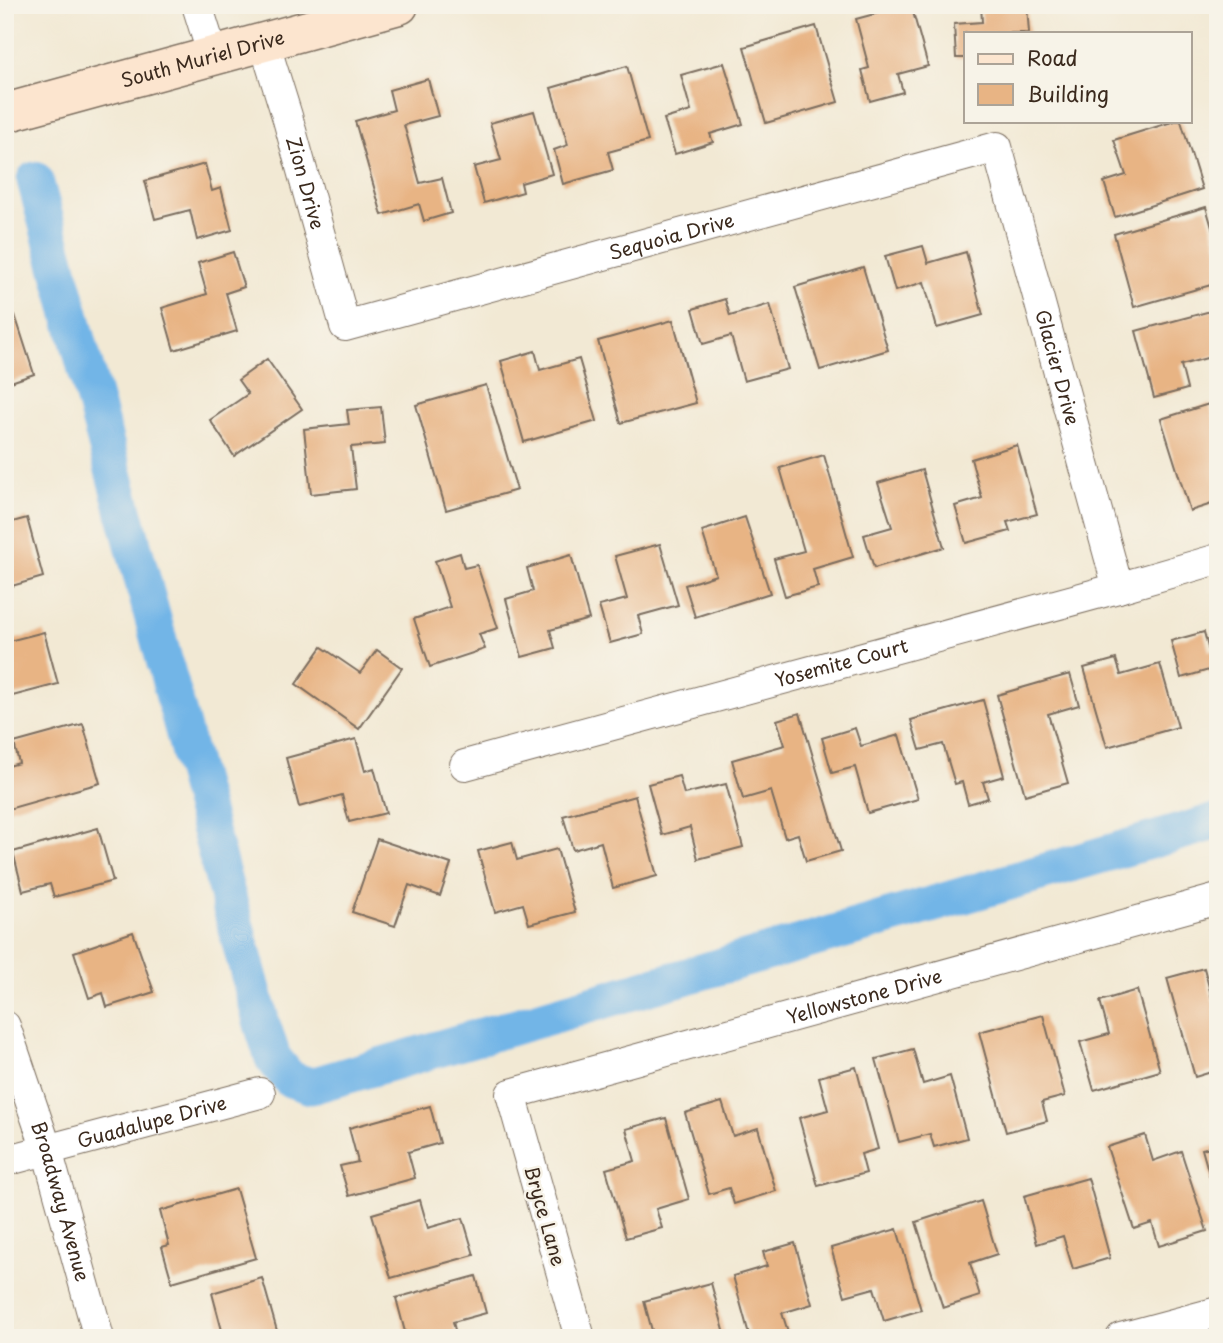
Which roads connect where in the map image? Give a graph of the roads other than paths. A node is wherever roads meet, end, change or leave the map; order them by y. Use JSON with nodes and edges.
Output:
{"nodes":[{"id":1,"x":197,"y":5,"type":"edge"},
{"id":2,"x":398,"y":5,"type":"edge"},
{"id":3,"x":264,"y":42,"type":"junction"},
{"id":4,"x":213,"y":56,"type":"junction"},
{"id":5,"x":5,"y":113,"type":"edge"},
{"id":6,"x":997,"y":146,"type":"joint"},
{"id":7,"x":345,"y":326,"type":"joint"},
{"id":8,"x":1218,"y":559,"type":"edge"},
{"id":9,"x":1118,"y":588,"type":"junction"},
{"id":10,"x":465,"y":765,"type":"dead end"},
{"id":11,"x":1218,"y":899,"type":"edge"},
{"id":12,"x":5,"y":1026,"type":"edge"},
{"id":13,"x":260,"y":1093,"type":"dead end"},
{"id":14,"x":511,"y":1094,"type":"joint"},
{"id":15,"x":47,"y":1150,"type":"junction"},
{"id":16,"x":5,"y":1161,"type":"edge"},
{"id":17,"x":1218,"y":1312,"type":"edge"},
{"id":18,"x":99,"y":1338,"type":"edge"},
{"id":19,"x":580,"y":1338,"type":"edge"},
{"id":20,"x":1121,"y":1338,"type":"edge"}],
"edges":[{"from":1,"to":4,"type":"street"},
{"from":2,"to":3,"type":"street","name":"South Muriel Drive"},
{"from":3,"to":4,"type":"street","name":"South Muriel Drive"},
{"from":3,"to":7,"type":"street","name":"Zion Drive"},
{"from":4,"to":5,"type":"street","name":"South Muriel Drive"},
{"from":6,"to":7,"type":"street","name":"Sequoia Drive"},
{"from":6,"to":9,"type":"street","name":"Glacier Drive"},
{"from":8,"to":9,"type":"street","name":"Yosemite Court"},
{"from":9,"to":10,"type":"street","name":"Yosemite Court"},
{"from":11,"to":14,"type":"street","name":"Yellowstone Drive"},
{"from":12,"to":15,"type":"street","name":"Broadway Avenue"},
{"from":13,"to":15,"type":"street","name":"Guadalupe Drive"},
{"from":14,"to":19,"type":"street","name":"Bryce Lane"},
{"from":15,"to":16,"type":"street","name":"Guadalupe Drive"},
{"from":15,"to":18,"type":"street","name":"Broadway Avenue"},
{"from":17,"to":20,"type":"street"}]}
